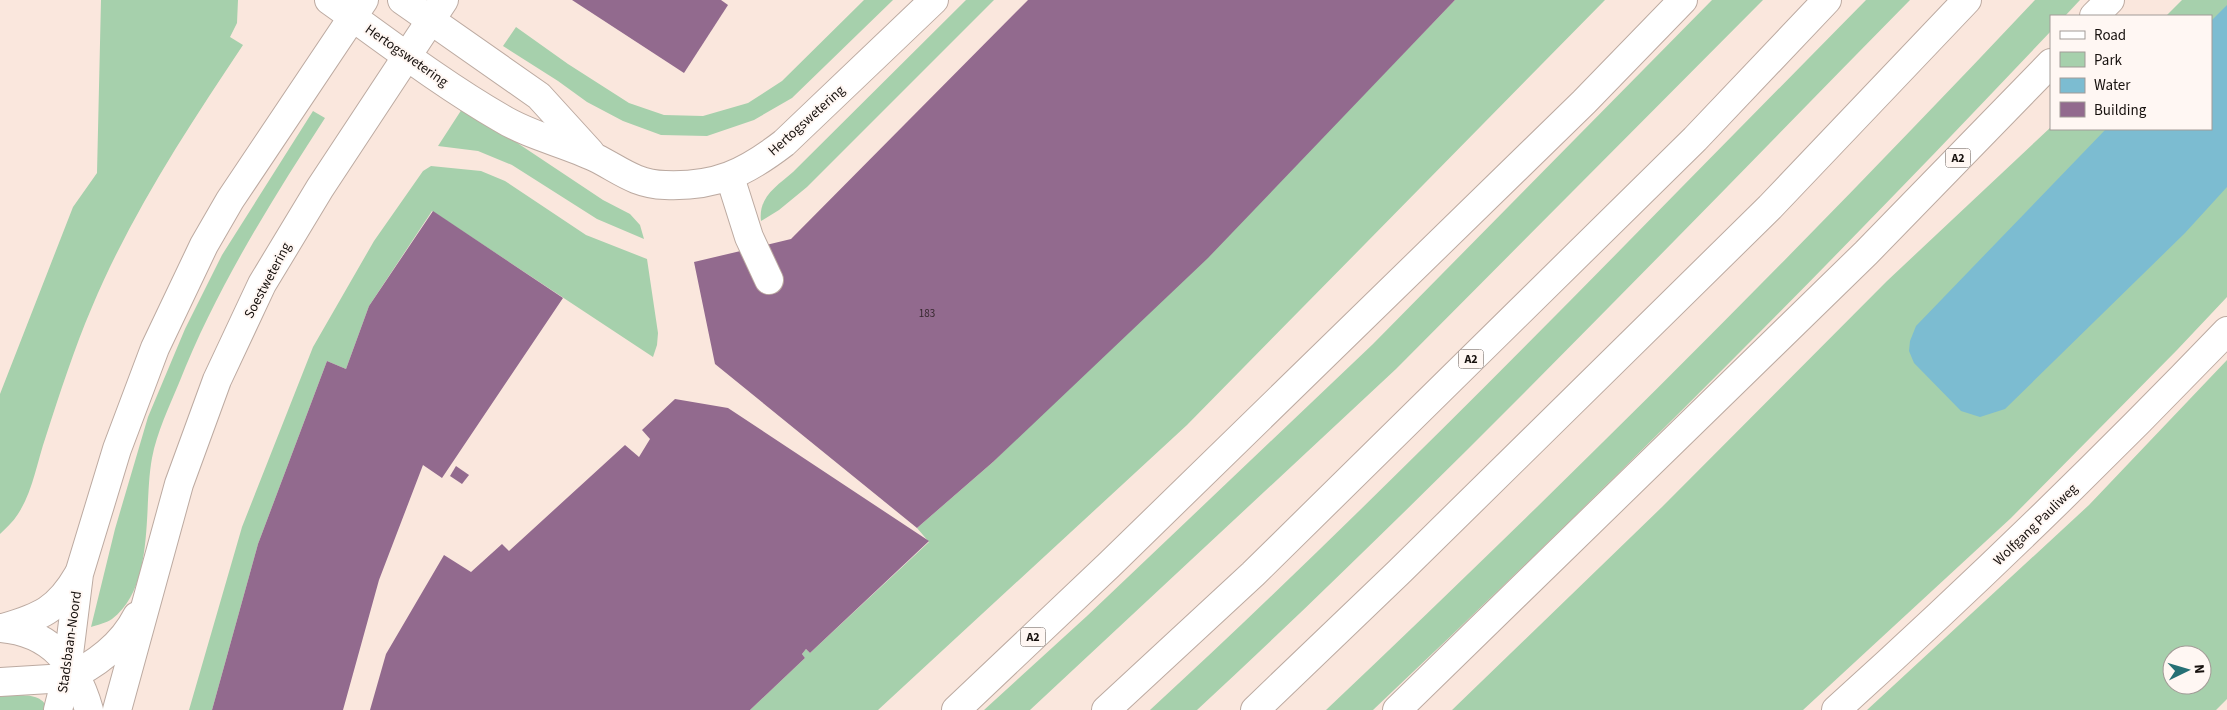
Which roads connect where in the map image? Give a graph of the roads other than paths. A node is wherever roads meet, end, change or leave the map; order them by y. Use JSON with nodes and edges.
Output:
{"nodes":[{"id":1,"x":329,"y":0,"type":"edge"},
{"id":2,"x":402,"y":0,"type":"edge"},
{"id":3,"x":934,"y":0,"type":"edge"},
{"id":4,"x":1683,"y":0,"type":"edge"},
{"id":5,"x":1827,"y":0,"type":"edge"},
{"id":6,"x":1967,"y":0,"type":"edge"},
{"id":7,"x":2110,"y":0,"type":"edge"},
{"id":8,"x":358,"y":8,"type":"edge"},
{"id":9,"x":437,"y":10,"type":"edge"},
{"id":10,"x":2095,"y":15,"type":"edge"},
{"id":11,"x":408,"y":55,"type":"junction"},
{"id":12,"x":2050,"y":64,"type":"edge"},
{"id":13,"x":596,"y":158,"type":"junction"},
{"id":14,"x":730,"y":177,"type":"junction"},
{"id":15,"x":770,"y":280,"type":"dead end"},
{"id":16,"x":2227,"y":331,"type":"edge"},
{"id":17,"x":79,"y":574,"type":"junction"},
{"id":18,"x":150,"y":590,"type":"junction"},
{"id":19,"x":1,"y":628,"type":"edge"},
{"id":20,"x":69,"y":671,"type":"junction"},
{"id":21,"x":0,"y":682,"type":"edge"},
{"id":22,"x":58,"y":710,"type":"edge"},
{"id":23,"x":89,"y":710,"type":"edge"},
{"id":24,"x":117,"y":710,"type":"edge"},
{"id":25,"x":956,"y":710,"type":"edge"},
{"id":26,"x":1106,"y":710,"type":"edge"},
{"id":27,"x":1255,"y":710,"type":"edge"},
{"id":28,"x":1397,"y":710,"type":"edge"},
{"id":29,"x":1836,"y":710,"type":"edge"}],
"edges":[{"from":1,"to":8,"type":"main road","name":"Hertogswetering"},
{"from":2,"to":9,"type":"main road","name":"Hertogswetering"},
{"from":3,"to":14,"type":"main road","name":"Hertogswetering"},
{"from":4,"to":25,"type":"main road","number":"A2"},
{"from":5,"to":26,"type":"main road","number":"A2"},
{"from":6,"to":27,"type":"main road"},
{"from":7,"to":10,"type":"main road"},
{"from":8,"to":11,"type":"main road","name":"Hertogswetering"},
{"from":8,"to":17,"type":"main road"},
{"from":9,"to":11,"type":"main road","name":"Soestwetering"},
{"from":9,"to":13,"type":"main road","name":"Hertogswetering"},
{"from":11,"to":13,"type":"main road","name":"Hertogswetering"},
{"from":11,"to":18,"type":"main road","name":"Soestwetering"},
{"from":12,"to":28,"type":"main road","number":"A2"},
{"from":13,"to":14,"type":"main road","name":"Hertogswetering"},
{"from":14,"to":15,"type":"main road"},
{"from":16,"to":29,"type":"main road","name":"Wolfgang Pauliweg"},
{"from":17,"to":19,"type":"main road"},
{"from":17,"to":20,"type":"main road","name":"Stadsbaan-Noord"},
{"from":18,"to":20,"type":"main road"},
{"from":18,"to":24,"type":"main road"},
{"from":19,"to":20,"type":"main road"},
{"from":20,"to":21,"type":"main road"},
{"from":20,"to":22,"type":"main road","name":"Stadsbaan-Noord"},
{"from":20,"to":23,"type":"main road"}]}
